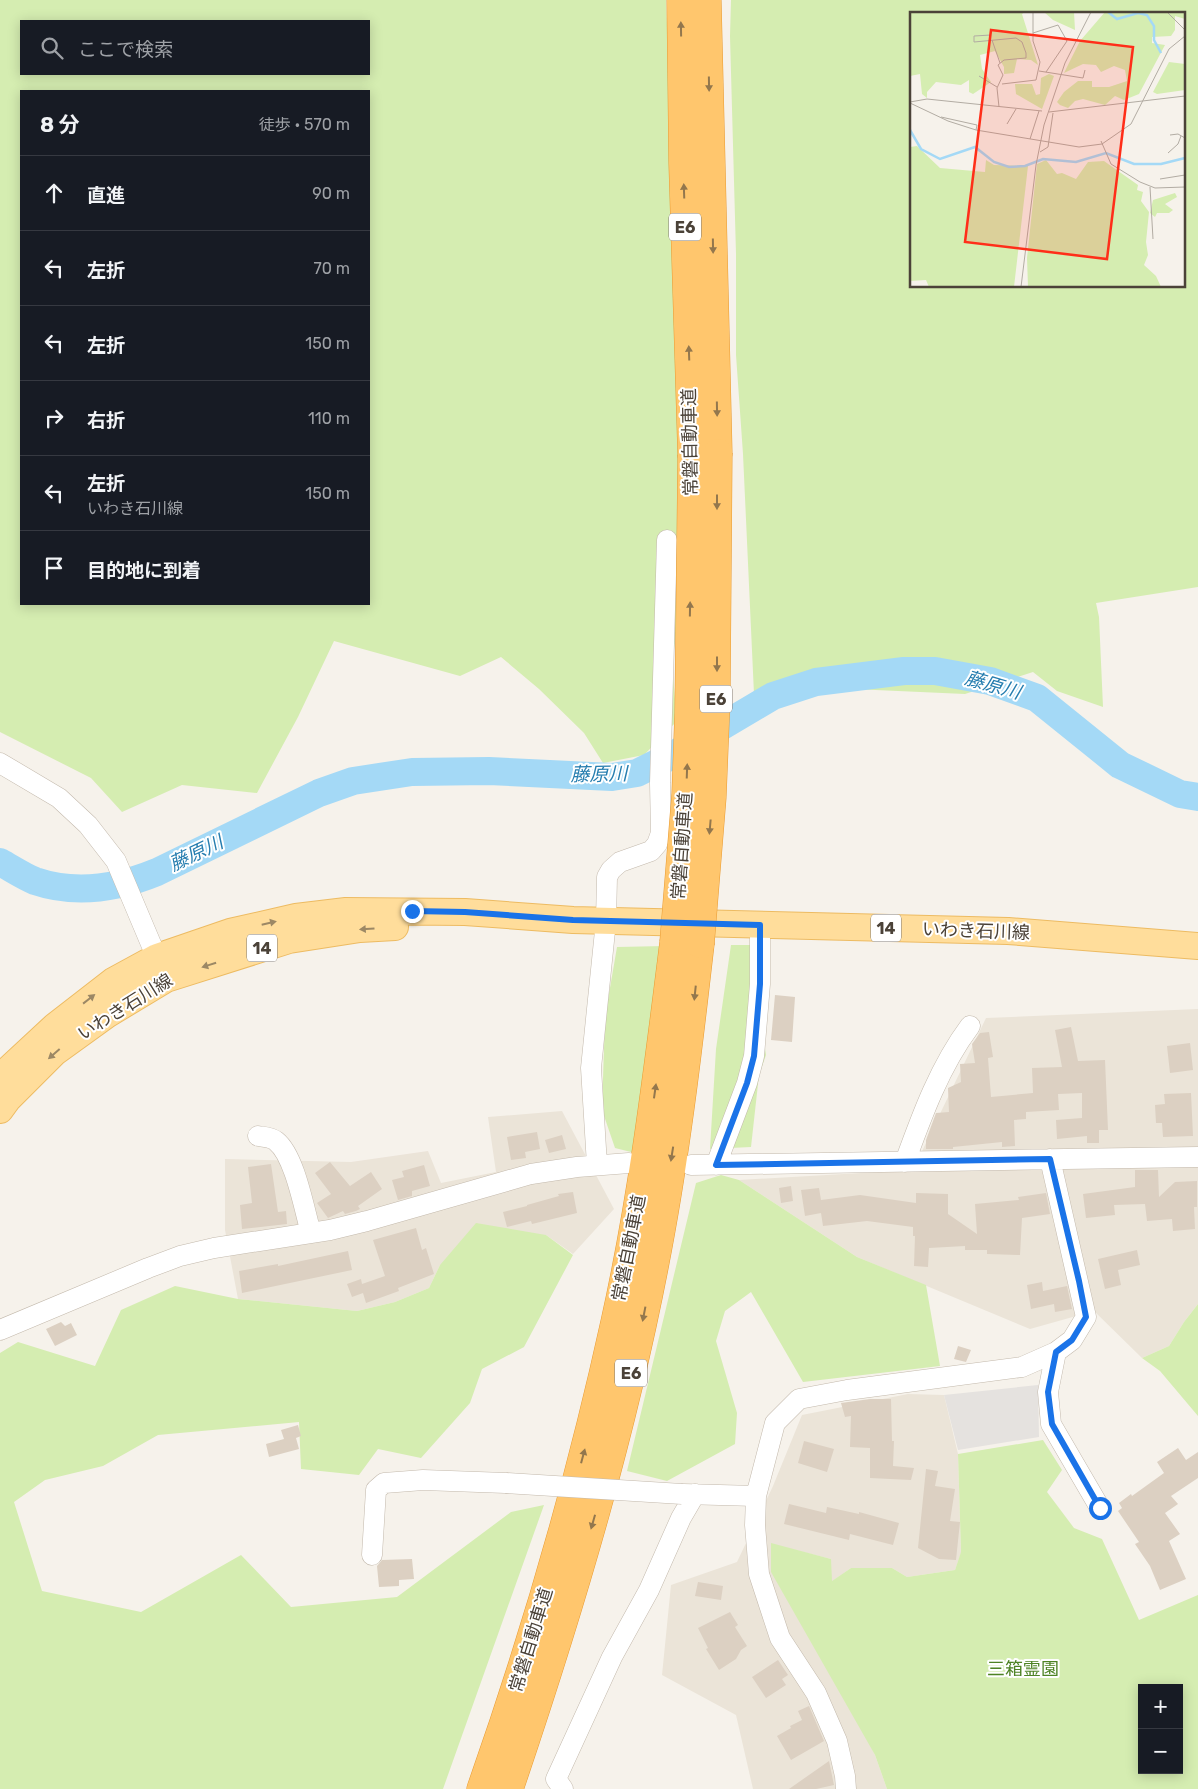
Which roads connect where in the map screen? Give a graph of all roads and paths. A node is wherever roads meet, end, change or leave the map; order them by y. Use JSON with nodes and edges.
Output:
{"nodes":[{"id":1,"x":681,"y":0,"type":"edge"},
{"id":2,"x":707,"y":0,"type":"edge"},
{"id":3,"x":705,"y":454,"type":"junction"},
{"id":4,"x":666,"y":540,"type":"dead end"},
{"id":5,"x":0,"y":763,"type":"edge"},
{"id":6,"x":606,"y":921,"type":"junction"},
{"id":7,"x":760,"y":925,"type":"junction"},
{"id":8,"x":687,"y":943,"type":"junction"},
{"id":9,"x":1198,"y":946,"type":"edge"},
{"id":10,"x":161,"y":968,"type":"junction"},
{"id":11,"x":970,"y":1026,"type":"dead end"},
{"id":12,"x":0,"y":1077,"type":"edge"},
{"id":13,"x":0,"y":1110,"type":"edge"},
{"id":14,"x":258,"y":1136,"type":"dead end"},
{"id":15,"x":1198,"y":1157,"type":"edge"},
{"id":16,"x":1050,"y":1159,"type":"junction"},
{"id":17,"x":905,"y":1162,"type":"junction"},
{"id":18,"x":629,"y":1163,"type":"dead end"},
{"id":19,"x":597,"y":1165,"type":"junction"},
{"id":20,"x":691,"y":1165,"type":"dead end"},
{"id":21,"x":716,"y":1165,"type":"junction"},
{"id":22,"x":311,"y":1233,"type":"junction"},
{"id":23,"x":0,"y":1330,"type":"edge"},
{"id":24,"x":1056,"y":1352,"type":"junction"},
{"id":25,"x":689,"y":1494,"type":"junction"},
{"id":26,"x":756,"y":1496,"type":"junction"},
{"id":27,"x":1100,"y":1508,"type":"dead end"},
{"id":28,"x":372,"y":1554,"type":"dead end"},
{"id":29,"x":511,"y":1704,"type":"junction"},
{"id":30,"x":470,"y":1789,"type":"edge"},
{"id":31,"x":481,"y":1789,"type":"edge"},
{"id":32,"x":509,"y":1789,"type":"edge"},
{"id":33,"x":563,"y":1789,"type":"edge"},
{"id":34,"x":846,"y":1789,"type":"edge"}],
"edges":[{"from":3,"to":1,"type":"highway","name":"常磐自動車道","number":"E6","one_way":true},
{"from":2,"to":3,"type":"highway","name":"常磐自動車道","number":"E6","one_way":true},
{"from":3,"to":8,"type":"highway","name":"常磐自動車道","number":"E6","bridge":true},
{"from":4,"to":6,"type":"street"},
{"from":5,"to":10,"type":"street"},
{"from":6,"to":7,"type":"main road","name":"いわき石川線","number":"14"},
{"from":6,"to":10,"type":"main road","name":"いわき石川線","number":"14"},
{"from":6,"to":19,"type":"street"},
{"from":7,"to":9,"type":"main road","name":"いわき石川線","number":"14"},
{"from":7,"to":21,"type":"street"},
{"from":29,"to":8,"type":"highway","name":"常磐自動車道","number":"E6","one_way":true},
{"from":8,"to":32,"type":"highway","name":"常磐自動車道","number":"E6","one_way":true},
{"from":12,"to":10,"type":"main road","name":"いわき石川線","number":"14","one_way":true},
{"from":10,"to":13,"type":"main road","name":"いわき石川線","number":"14","one_way":true},
{"from":11,"to":17,"type":"street"},
{"from":14,"to":22,"type":"street"},
{"from":15,"to":16,"type":"street"},
{"from":16,"to":17,"type":"street"},
{"from":16,"to":24,"type":"street"},
{"from":17,"to":21,"type":"street"},
{"from":18,"to":19,"type":"street"},
{"from":19,"to":22,"type":"street"},
{"from":20,"to":21,"type":"street"},
{"from":22,"to":23,"type":"street"},
{"from":24,"to":26,"type":"street"},
{"from":24,"to":27,"type":"street"},
{"from":25,"to":26,"type":"street"},
{"from":25,"to":28,"type":"street","bridge":true},
{"from":25,"to":33,"type":"street"},
{"from":26,"to":34,"type":"street"},
{"from":29,"to":30,"type":"highway"},
{"from":29,"to":31,"type":"highway","name":"常磐自動車道","number":"E6"}]}
